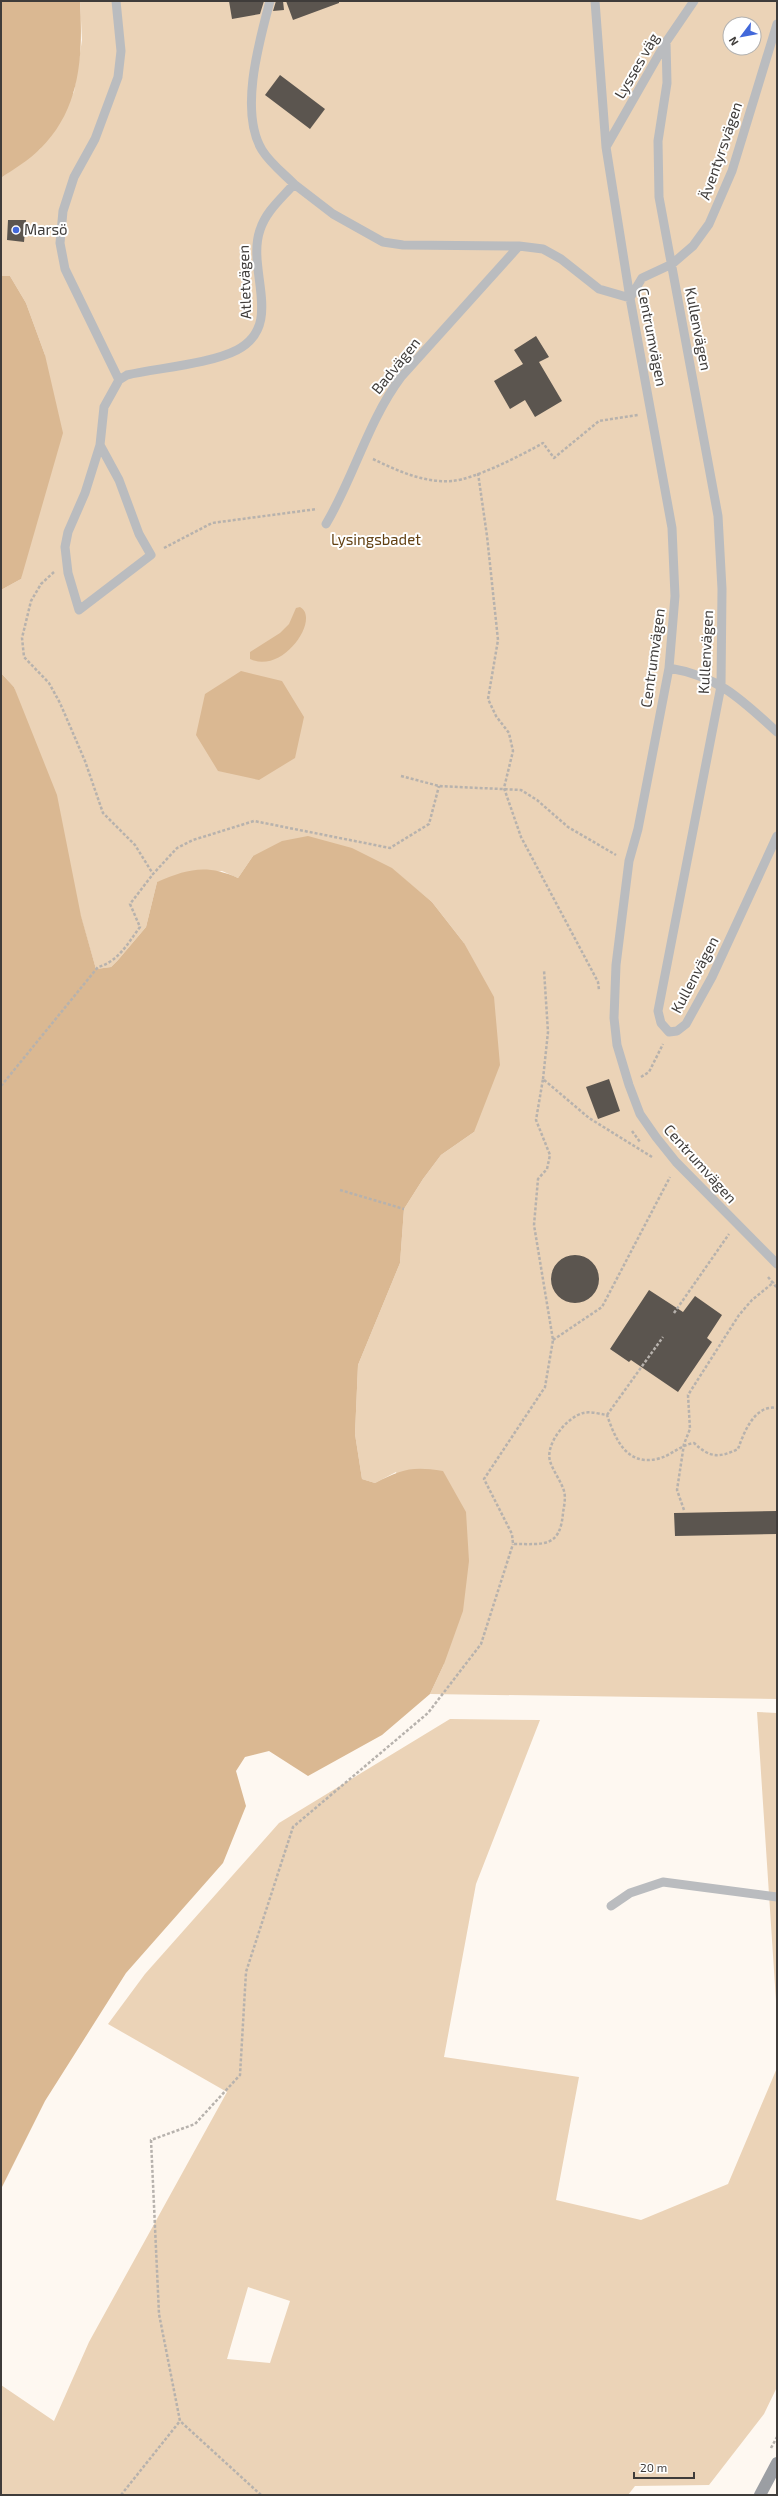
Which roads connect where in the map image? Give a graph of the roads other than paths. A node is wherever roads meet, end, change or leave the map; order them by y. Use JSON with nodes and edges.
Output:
{"nodes":[{"id":1,"x":116,"y":1,"type":"edge"},
{"id":2,"x":270,"y":1,"type":"edge"},
{"id":3,"x":595,"y":1,"type":"edge"},
{"id":4,"x":694,"y":1,"type":"edge"},
{"id":5,"x":777,"y":24,"type":"edge"},
{"id":6,"x":666,"y":42,"type":"junction"},
{"id":7,"x":606,"y":147,"type":"junction"},
{"id":8,"x":294,"y":184,"type":"junction"},
{"id":9,"x":519,"y":246,"type":"junction"},
{"id":10,"x":672,"y":264,"type":"junction"},
{"id":11,"x":630,"y":298,"type":"junction"},
{"id":12,"x":119,"y":380,"type":"junction"},
{"id":13,"x":100,"y":445,"type":"junction"},
{"id":14,"x":326,"y":524,"type":"dead end"},
{"id":15,"x":669,"y":668,"type":"junction"},
{"id":16,"x":721,"y":686,"type":"junction"},
{"id":17,"x":777,"y":732,"type":"edge"},
{"id":18,"x":777,"y":836,"type":"edge"},
{"id":19,"x":777,"y":1264,"type":"edge"},
{"id":20,"x":777,"y":1897,"type":"edge"},
{"id":21,"x":611,"y":1906,"type":"dead end"},
{"id":22,"x":777,"y":2463,"type":"edge"},
{"id":23,"x":761,"y":2495,"type":"edge"}],
"edges":[{"from":1,"to":12,"type":"lane"},
{"from":2,"to":8,"type":"lane"},
{"from":3,"to":7,"type":"lane","name":"Centrumvägen"},
{"from":4,"to":6,"type":"lane","name":"Lysses väg"},
{"from":5,"to":10,"type":"lane","name":"Äventyrsvägen"},
{"from":6,"to":7,"type":"lane","name":"Lysses väg"},
{"from":6,"to":10,"type":"lane","name":"Kullenvägen"},
{"from":7,"to":11,"type":"lane","name":"Centrumvägen"},
{"from":8,"to":9,"type":"lane"},
{"from":8,"to":12,"type":"lane","name":"Atletvägen"},
{"from":9,"to":11,"type":"lane"},
{"from":9,"to":14,"type":"lane","name":"Badvägen"},
{"from":10,"to":11,"type":"lane","name":"Äventyrsvägen"},
{"from":10,"to":16,"type":"lane","name":"Kullenvägen"},
{"from":11,"to":15,"type":"lane","name":"Centrumvägen"},
{"from":12,"to":13,"type":"lane"},
{"from":13,"to":13,"type":"lane"},
{"from":15,"to":16,"type":"lane"},
{"from":15,"to":19,"type":"lane","name":"Centrumvägen"},
{"from":16,"to":17,"type":"lane"},
{"from":16,"to":18,"type":"lane","name":"Kullenvägen"},
{"from":20,"to":21,"type":"lane"},
{"from":22,"to":23,"type":"street"}]}
